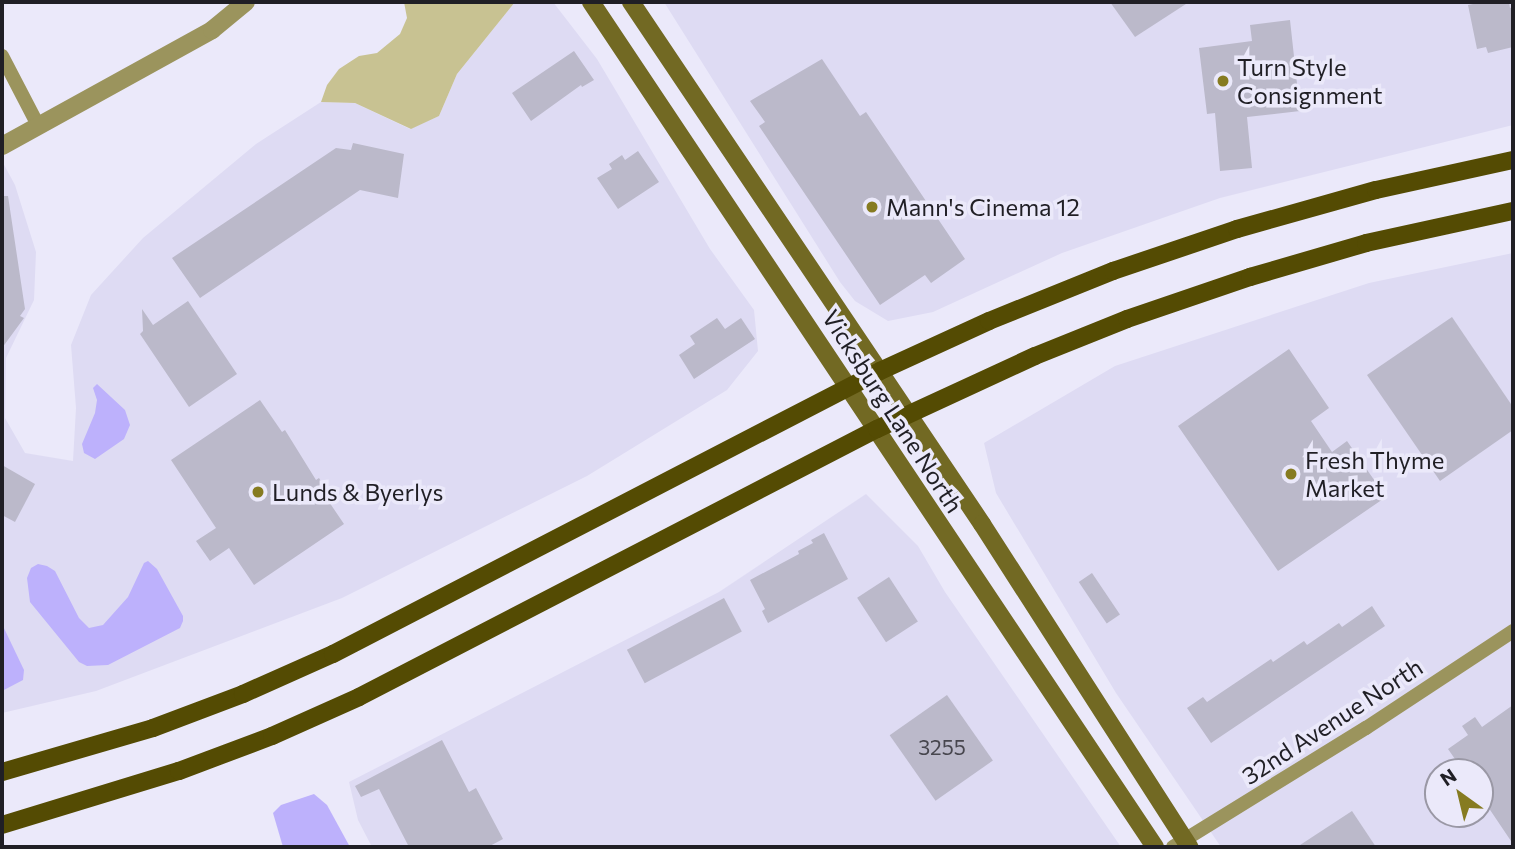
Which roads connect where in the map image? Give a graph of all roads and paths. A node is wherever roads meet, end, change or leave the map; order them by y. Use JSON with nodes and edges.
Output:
{"nodes":[{"id":1,"x":246,"y":2,"type":"edge"},
{"id":2,"x":591,"y":2,"type":"edge"},
{"id":3,"x":631,"y":2,"type":"edge"},
{"id":4,"x":2,"y":57,"type":"edge"},
{"id":5,"x":39,"y":127,"type":"junction"},
{"id":6,"x":2,"y":146,"type":"edge"},
{"id":7,"x":1513,"y":160,"type":"edge"},
{"id":8,"x":1513,"y":211,"type":"edge"},
{"id":9,"x":880,"y":371,"type":"junction"},
{"id":10,"x":849,"y":387,"type":"junction"},
{"id":11,"x":908,"y":414,"type":"junction"},
{"id":12,"x":877,"y":429,"type":"junction"},
{"id":13,"x":1513,"y":631,"type":"edge"},
{"id":14,"x":2,"y":772,"type":"edge"},
{"id":15,"x":2,"y":825,"type":"edge"},
{"id":16,"x":1182,"y":845,"type":"edge"},
{"id":17,"x":1156,"y":847,"type":"edge"}],
"edges":[{"from":1,"to":5,"type":"street"},
{"from":2,"to":10,"type":"main road","name":"Vicksburg Lane North"},
{"from":3,"to":9,"type":"main road","name":"Vicksburg Lane North"},
{"from":4,"to":5,"type":"street"},
{"from":5,"to":6,"type":"street"},
{"from":7,"to":9,"type":"main road"},
{"from":8,"to":11,"type":"main road"},
{"from":9,"to":10,"type":"main road"},
{"from":9,"to":11,"type":"main road","name":"Vicksburg Lane North"},
{"from":10,"to":12,"type":"main road","name":"Vicksburg Lane North"},
{"from":10,"to":14,"type":"main road"},
{"from":11,"to":12,"type":"main road"},
{"from":11,"to":16,"type":"main road","name":"Vicksburg Lane North"},
{"from":12,"to":15,"type":"main road"},
{"from":12,"to":17,"type":"main road","name":"Vicksburg Lane North"},
{"from":13,"to":16,"type":"street","name":"32nd Avenue North"}]}
